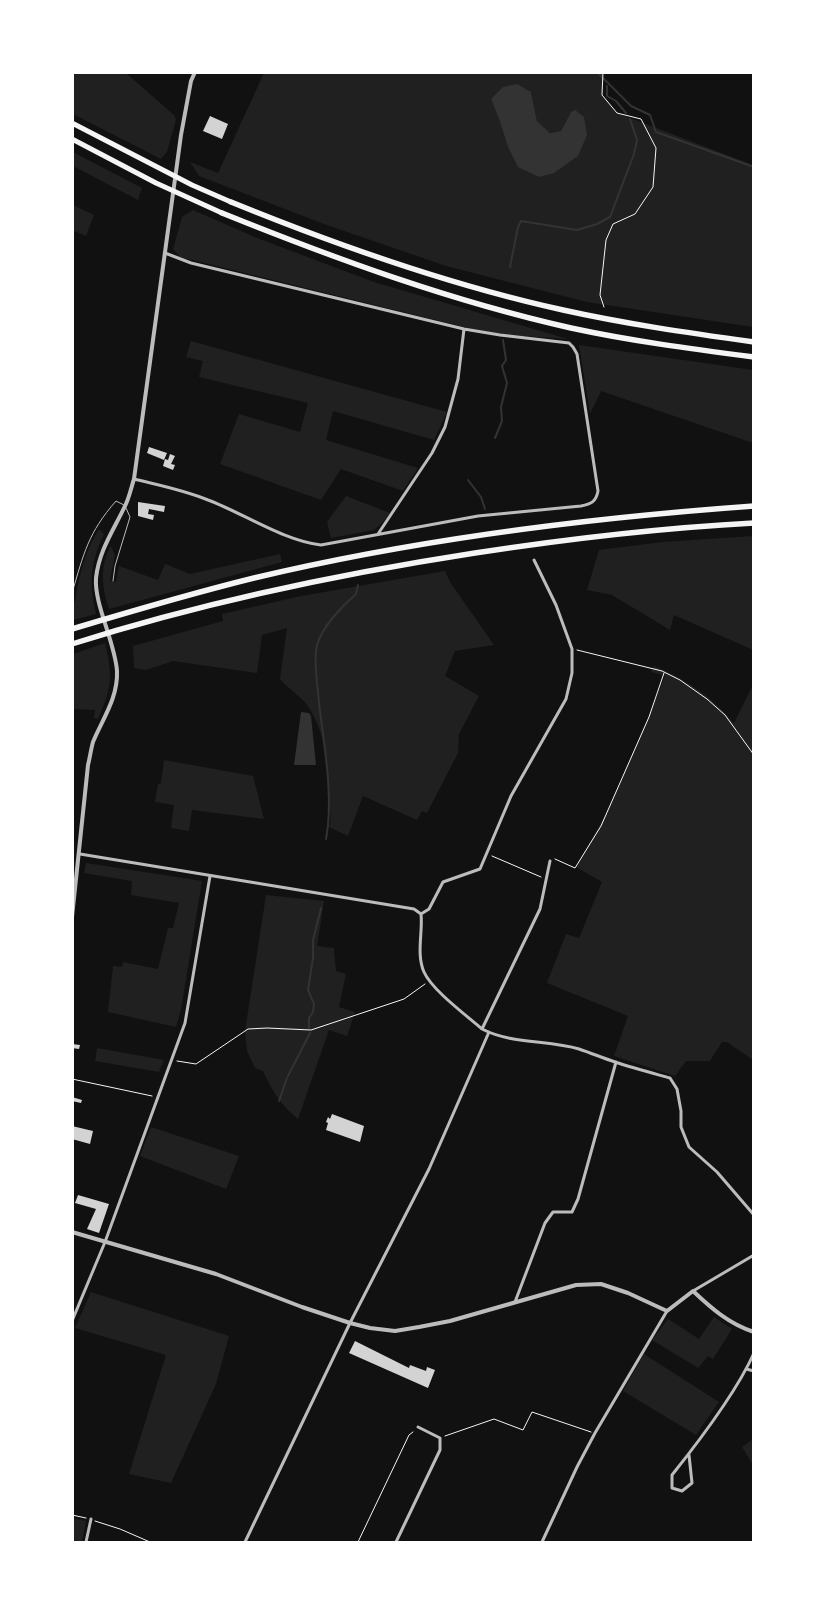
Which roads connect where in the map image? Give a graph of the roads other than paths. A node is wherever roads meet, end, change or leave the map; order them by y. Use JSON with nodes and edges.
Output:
{"nodes":[{"id":1,"x":195,"y":72,"type":"edge"},
{"id":2,"x":72,"y":124,"type":"edge"},
{"id":3,"x":72,"y":139,"type":"edge"},
{"id":4,"x":175,"y":177,"type":"junction"},
{"id":5,"x":174,"y":191,"type":"junction"},
{"id":6,"x":231,"y":202,"type":"joint"},
{"id":7,"x":222,"y":213,"type":"joint"},
{"id":8,"x":165,"y":253,"type":"junction"},
{"id":9,"x":464,"y":329,"type":"junction"},
{"id":10,"x":754,"y":342,"type":"edge"},
{"id":11,"x":754,"y":357,"type":"edge"},
{"id":12,"x":134,"y":479,"type":"junction"},
{"id":13,"x":126,"y":506,"type":"junction"},
{"id":14,"x":754,"y":506,"type":"edge"},
{"id":15,"x":754,"y":523,"type":"edge"},
{"id":16,"x":378,"y":534,"type":"junction"},
{"id":17,"x":534,"y":560,"type":"dead end"},
{"id":18,"x":113,"y":580,"type":"dead end"},
{"id":19,"x":72,"y":593,"type":"edge"},
{"id":20,"x":72,"y":629,"type":"edge"},
{"id":21,"x":72,"y":644,"type":"edge"},
{"id":22,"x":80,"y":854,"type":"junction"},
{"id":23,"x":551,"y":859,"type":"road end"},
{"id":24,"x":210,"y":876,"type":"junction"},
{"id":25,"x":421,"y":914,"type":"junction"},
{"id":26,"x":72,"y":917,"type":"edge"},
{"id":27,"x":482,"y":1029,"type":"junction"},
{"id":28,"x":489,"y":1032,"type":"junction"},
{"id":29,"x":616,"y":1062,"type":"junction"},
{"id":30,"x":754,"y":1214,"type":"edge"},
{"id":31,"x":72,"y":1232,"type":"edge"},
{"id":32,"x":105,"y":1242,"type":"junction"},
{"id":33,"x":754,"y":1255,"type":"edge"},
{"id":34,"x":693,"y":1291,"type":"junction"},
{"id":35,"x":515,"y":1303,"type":"junction"},
{"id":36,"x":667,"y":1310,"type":"junction"},
{"id":37,"x":72,"y":1321,"type":"edge"},
{"id":38,"x":350,"y":1324,"type":"junction"},
{"id":39,"x":754,"y":1332,"type":"edge"},
{"id":40,"x":754,"y":1352,"type":"edge"},
{"id":41,"x":746,"y":1369,"type":"junction"},
{"id":42,"x":754,"y":1370,"type":"edge"},
{"id":43,"x":418,"y":1427,"type":"dead end"},
{"id":44,"x":689,"y":1454,"type":"junction"},
{"id":45,"x":91,"y":1519,"type":"road end"},
{"id":46,"x":86,"y":1542,"type":"edge"},
{"id":47,"x":245,"y":1542,"type":"edge"},
{"id":48,"x":396,"y":1542,"type":"edge"},
{"id":49,"x":542,"y":1542,"type":"edge"}],
"edges":[{"from":1,"to":4,"type":"street"},
{"from":2,"to":4,"type":"highway"},
{"from":3,"to":5,"type":"highway"},
{"from":4,"to":5,"type":"street"},
{"from":4,"to":6,"type":"highway"},
{"from":5,"to":7,"type":"highway"},
{"from":5,"to":8,"type":"street"},
{"from":6,"to":10,"type":"highway"},
{"from":7,"to":11,"type":"highway"},
{"from":8,"to":9,"type":"street"},
{"from":8,"to":12,"type":"street"},
{"from":9,"to":16,"type":"street"},
{"from":9,"to":16,"type":"street"},
{"from":12,"to":13,"type":"street"},
{"from":12,"to":16,"type":"street"},
{"from":13,"to":18,"type":"lane"},
{"from":13,"to":19,"type":"lane"},
{"from":13,"to":22,"type":"street"},
{"from":14,"to":20,"type":"highway"},
{"from":15,"to":21,"type":"highway"},
{"from":17,"to":25,"type":"street"},
{"from":22,"to":24,"type":"street"},
{"from":22,"to":26,"type":"street"},
{"from":23,"to":27,"type":"street"},
{"from":24,"to":25,"type":"street"},
{"from":24,"to":32,"type":"street"},
{"from":25,"to":27,"type":"street"},
{"from":27,"to":28,"type":"street"},
{"from":28,"to":29,"type":"street"},
{"from":28,"to":38,"type":"street"},
{"from":29,"to":30,"type":"street"},
{"from":29,"to":35,"type":"street"},
{"from":31,"to":32,"type":"street"},
{"from":32,"to":37,"type":"street"},
{"from":32,"to":38,"type":"street"},
{"from":33,"to":34,"type":"street"},
{"from":34,"to":36,"type":"street"},
{"from":34,"to":39,"type":"street"},
{"from":35,"to":36,"type":"street"},
{"from":35,"to":38,"type":"street"},
{"from":36,"to":49,"type":"street"},
{"from":38,"to":47,"type":"street"},
{"from":40,"to":41,"type":"street"},
{"from":41,"to":42,"type":"street"},
{"from":41,"to":44,"type":"street"},
{"from":43,"to":48,"type":"street"},
{"from":44,"to":44,"type":"street"},
{"from":45,"to":46,"type":"street"}]}
